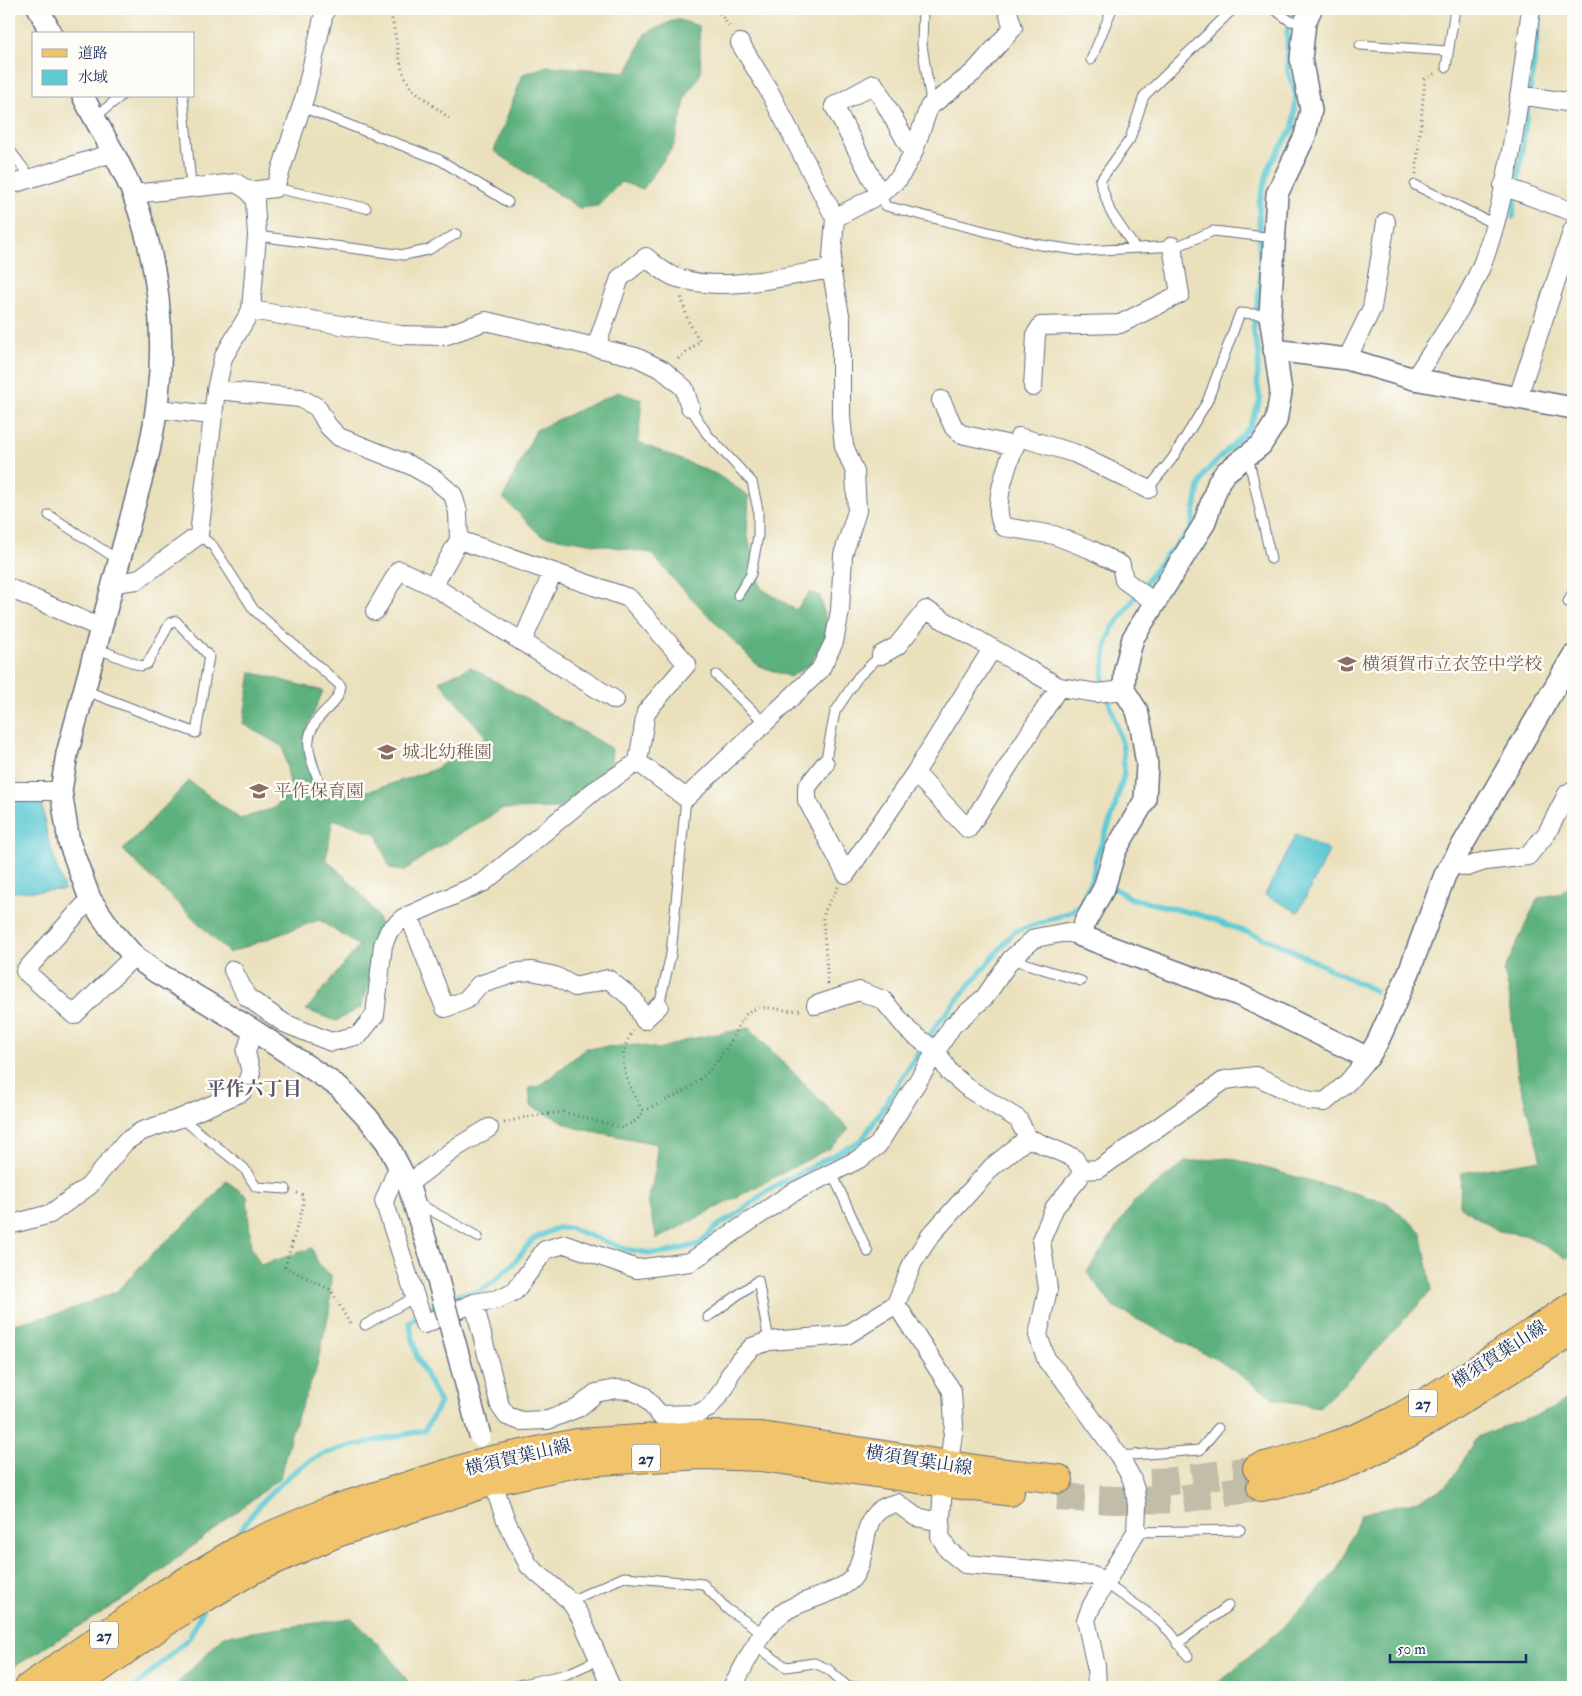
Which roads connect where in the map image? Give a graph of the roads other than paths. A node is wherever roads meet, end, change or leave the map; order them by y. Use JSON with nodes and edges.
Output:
{"nodes":[{"id":1,"x":39,"y":9,"type":"edge"},
{"id":2,"x":325,"y":9,"type":"edge"},
{"id":3,"x":923,"y":9,"type":"edge"},
{"id":4,"x":1007,"y":9,"type":"edge"},
{"id":5,"x":1112,"y":9,"type":"edge"},
{"id":6,"x":1233,"y":9,"type":"edge"},
{"id":7,"x":1274,"y":9,"type":"edge"},
{"id":8,"x":1455,"y":9,"type":"edge"},
{"id":9,"x":1531,"y":9,"type":"edge"},
{"id":10,"x":1308,"y":15,"type":"edge"},
{"id":11,"x":50,"y":32,"type":"edge"},
{"id":12,"x":740,"y":43,"type":"road end"},
{"id":13,"x":1360,"y":45,"type":"dead end"},
{"id":14,"x":1448,"y":51,"type":"junction"},
{"id":15,"x":1091,"y":60,"type":"dead end"},
{"id":16,"x":1446,"y":67,"type":"road end"},
{"id":17,"x":1519,"y":95,"type":"junction"},
{"id":18,"x":84,"y":98,"type":"edge"},
{"id":19,"x":119,"y":98,"type":"edge"},
{"id":20,"x":183,"y":98,"type":"edge"},
{"id":21,"x":1573,"y":104,"type":"edge"},
{"id":22,"x":302,"y":107,"type":"junction"},
{"id":23,"x":929,"y":107,"type":"junction"},
{"id":24,"x":94,"y":118,"type":"junction"},
{"id":25,"x":9,"y":149,"type":"edge"},
{"id":26,"x":113,"y":153,"type":"junction"},
{"id":27,"x":914,"y":153,"type":"junction"},
{"id":28,"x":31,"y":178,"type":"junction"},
{"id":29,"x":1415,"y":184,"type":"road end"},
{"id":30,"x":9,"y":185,"type":"edge"},
{"id":31,"x":191,"y":186,"type":"junction"},
{"id":32,"x":1503,"y":186,"type":"junction"},
{"id":33,"x":275,"y":188,"type":"junction"},
{"id":34,"x":249,"y":191,"type":"junction"},
{"id":35,"x":133,"y":194,"type":"junction"},
{"id":36,"x":880,"y":194,"type":"junction"},
{"id":37,"x":508,"y":202,"type":"dead end"},
{"id":38,"x":366,"y":208,"type":"dead end"},
{"id":39,"x":1573,"y":212,"type":"edge"},
{"id":40,"x":834,"y":218,"type":"junction"},
{"id":41,"x":1386,"y":222,"type":"dead end"},
{"id":42,"x":1494,"y":224,"type":"junction"},
{"id":43,"x":1573,"y":229,"type":"edge"},
{"id":44,"x":456,"y":234,"type":"dead end"},
{"id":45,"x":257,"y":236,"type":"junction"},
{"id":46,"x":1276,"y":238,"type":"junction"},
{"id":47,"x":1172,"y":246,"type":"junction"},
{"id":48,"x":1135,"y":248,"type":"junction"},
{"id":49,"x":831,"y":269,"type":"junction"},
{"id":50,"x":251,"y":310,"type":"junction"},
{"id":51,"x":1270,"y":315,"type":"junction"},
{"id":52,"x":596,"y":347,"type":"junction"},
{"id":53,"x":1274,"y":350,"type":"junction"},
{"id":54,"x":1347,"y":359,"type":"junction"},
{"id":55,"x":1414,"y":379,"type":"junction"},
{"id":56,"x":1033,"y":387,"type":"dead end"},
{"id":57,"x":216,"y":390,"type":"junction"},
{"id":58,"x":1518,"y":397,"type":"junction"},
{"id":59,"x":941,"y":400,"type":"dead end"},
{"id":60,"x":690,"y":407,"type":"joint"},
{"id":61,"x":1573,"y":408,"type":"edge"},
{"id":62,"x":159,"y":409,"type":"junction"},
{"id":63,"x":211,"y":414,"type":"junction"},
{"id":64,"x":1015,"y":446,"type":"junction"},
{"id":65,"x":1248,"y":456,"type":"junction"},
{"id":66,"x":1148,"y":489,"type":"joint"},
{"id":67,"x":49,"y":515,"type":"dead end"},
{"id":68,"x":199,"y":535,"type":"junction"},
{"id":69,"x":459,"y":540,"type":"junction"},
{"id":70,"x":1271,"y":559,"type":"dead end"},
{"id":71,"x":120,"y":561,"type":"junction"},
{"id":72,"x":553,"y":572,"type":"junction"},
{"id":73,"x":115,"y":583,"type":"junction"},
{"id":74,"x":433,"y":586,"type":"junction"},
{"id":75,"x":9,"y":588,"type":"edge"},
{"id":76,"x":1573,"y":592,"type":"edge"},
{"id":77,"x":738,"y":595,"type":"dead end"},
{"id":78,"x":1144,"y":595,"type":"junction"},
{"id":79,"x":1568,"y":602,"type":"dead end"},
{"id":80,"x":375,"y":611,"type":"dead end"},
{"id":81,"x":99,"y":638,"type":"junction"},
{"id":82,"x":522,"y":642,"type":"junction"},
{"id":83,"x":992,"y":649,"type":"junction"},
{"id":84,"x":882,"y":655,"type":"joint"},
{"id":85,"x":1573,"y":656,"type":"edge"},
{"id":86,"x":716,"y":675,"type":"dead end"},
{"id":87,"x":1060,"y":687,"type":"junction"},
{"id":88,"x":84,"y":690,"type":"junction"},
{"id":89,"x":1124,"y":690,"type":"junction"},
{"id":90,"x":615,"y":700,"type":"dead end"},
{"id":91,"x":766,"y":723,"type":"junction"},
{"id":92,"x":638,"y":762,"type":"junction"},
{"id":93,"x":825,"y":764,"type":"joint"},
{"id":94,"x":915,"y":774,"type":"junction"},
{"id":95,"x":322,"y":790,"type":"dead end"},
{"id":96,"x":1573,"y":790,"type":"edge"},
{"id":97,"x":60,"y":791,"type":"junction"},
{"id":98,"x":9,"y":792,"type":"edge"},
{"id":99,"x":686,"y":798,"type":"junction"},
{"id":100,"x":1451,"y":863,"type":"junction"},
{"id":101,"x":90,"y":899,"type":"junction"},
{"id":102,"x":409,"y":915,"type":"junction"},
{"id":103,"x":1082,"y":936,"type":"junction"},
{"id":104,"x":134,"y":956,"type":"junction"},
{"id":105,"x":1011,"y":959,"type":"junction"},
{"id":106,"x":234,"y":970,"type":"dead end"},
{"id":107,"x":1081,"y":981,"type":"dead end"},
{"id":108,"x":823,"y":1002,"type":"road end"},
{"id":109,"x":659,"y":1006,"type":"joint"},
{"id":110,"x":275,"y":1017,"type":"junction"},
{"id":111,"x":258,"y":1033,"type":"junction"},
{"id":112,"x":937,"y":1052,"type":"junction"},
{"id":113,"x":1368,"y":1058,"type":"junction"},
{"id":114,"x":181,"y":1118,"type":"junction"},
{"id":115,"x":489,"y":1128,"type":"road end"},
{"id":116,"x":1028,"y":1138,"type":"junction"},
{"id":117,"x":1082,"y":1170,"type":"junction"},
{"id":118,"x":832,"y":1173,"type":"junction"},
{"id":119,"x":403,"y":1174,"type":"junction"},
{"id":120,"x":286,"y":1189,"type":"road end"},
{"id":121,"x":415,"y":1204,"type":"junction"},
{"id":122,"x":9,"y":1225,"type":"edge"},
{"id":123,"x":478,"y":1237,"type":"dead end"},
{"id":124,"x":868,"y":1252,"type":"dead end"},
{"id":125,"x":415,"y":1297,"type":"junction"},
{"id":126,"x":474,"y":1303,"type":"junction"},
{"id":127,"x":896,"y":1304,"type":"junction"},
{"id":128,"x":1573,"y":1306,"type":"edge"},
{"id":129,"x":708,"y":1316,"type":"dead end"},
{"id":130,"x":365,"y":1325,"type":"road end"},
{"id":131,"x":1573,"y":1330,"type":"edge"},
{"id":132,"x":769,"y":1341,"type":"junction"},
{"id":133,"x":1218,"y":1428,"type":"dead end"},
{"id":134,"x":1119,"y":1456,"type":"junction"},
{"id":135,"x":486,"y":1459,"type":"junction"},
{"id":136,"x":946,"y":1473,"type":"junction"},
{"id":137,"x":1058,"y":1488,"type":"tunnel mouth"},
{"id":138,"x":941,"y":1522,"type":"junction"},
{"id":139,"x":1240,"y":1530,"type":"dead end"},
{"id":140,"x":1136,"y":1532,"type":"junction"},
{"id":141,"x":1105,"y":1583,"type":"junction"},
{"id":142,"x":570,"y":1602,"type":"junction"},
{"id":143,"x":1228,"y":1606,"type":"dead end"},
{"id":144,"x":760,"y":1640,"type":"junction"},
{"id":145,"x":1177,"y":1644,"type":"junction"},
{"id":146,"x":1188,"y":1656,"type":"dead end"},
{"id":147,"x":600,"y":1659,"type":"junction"},
{"id":148,"x":29,"y":1687,"type":"edge"},
{"id":149,"x":73,"y":1687,"type":"edge"},
{"id":150,"x":509,"y":1687,"type":"edge"},
{"id":151,"x":611,"y":1687,"type":"edge"},
{"id":152,"x":732,"y":1687,"type":"edge"},
{"id":153,"x":867,"y":1687,"type":"edge"},
{"id":154,"x":1097,"y":1687,"type":"edge"}],
"edges":[{"from":1,"to":11,"type":"street"},
{"from":2,"to":22,"type":"street"},
{"from":3,"to":23,"type":"lane"},
{"from":4,"to":23,"type":"street"},
{"from":5,"to":15,"type":"lane"},
{"from":6,"to":48,"type":"lane"},
{"from":7,"to":10,"type":"lane"},
{"from":8,"to":14,"type":"lane"},
{"from":9,"to":17,"type":"street"},
{"from":10,"to":46,"type":"street"},
{"from":12,"to":40,"type":"street"},
{"from":13,"to":14,"type":"lane"},
{"from":14,"to":16,"type":"lane"},
{"from":17,"to":21,"type":"street"},
{"from":17,"to":32,"type":"street"},
{"from":18,"to":24,"type":"street"},
{"from":19,"to":24,"type":"lane"},
{"from":20,"to":31,"type":"lane"},
{"from":22,"to":33,"type":"street"},
{"from":22,"to":37,"type":"lane"},
{"from":23,"to":27,"type":"street"},
{"from":24,"to":26,"type":"street"},
{"from":25,"to":28,"type":"lane"},
{"from":26,"to":28,"type":"street"},
{"from":26,"to":35,"type":"street"},
{"from":27,"to":36,"type":"street"},
{"from":27,"to":36,"type":"street"},
{"from":28,"to":30,"type":"street"},
{"from":29,"to":42,"type":"lane"},
{"from":31,"to":34,"type":"street"},
{"from":31,"to":35,"type":"street"},
{"from":32,"to":39,"type":"street"},
{"from":32,"to":42,"type":"street"},
{"from":33,"to":34,"type":"street"},
{"from":33,"to":38,"type":"lane"},
{"from":34,"to":45,"type":"street"},
{"from":35,"to":62,"type":"street"},
{"from":36,"to":40,"type":"street"},
{"from":36,"to":48,"type":"lane"},
{"from":40,"to":49,"type":"street"},
{"from":41,"to":54,"type":"street"},
{"from":42,"to":55,"type":"street"},
{"from":43,"to":58,"type":"street"},
{"from":44,"to":45,"type":"lane"},
{"from":45,"to":50,"type":"street"},
{"from":46,"to":47,"type":"lane"},
{"from":46,"to":51,"type":"street"},
{"from":47,"to":48,"type":"lane"},
{"from":47,"to":56,"type":"street"},
{"from":49,"to":52,"type":"street"},
{"from":49,"to":91,"type":"street"},
{"from":50,"to":52,"type":"street"},
{"from":50,"to":57,"type":"street"},
{"from":51,"to":53,"type":"street"},
{"from":51,"to":66,"type":"lane"},
{"from":52,"to":60,"type":"street"},
{"from":53,"to":54,"type":"street"},
{"from":53,"to":65,"type":"street"},
{"from":54,"to":55,"type":"street"},
{"from":55,"to":58,"type":"street"},
{"from":57,"to":63,"type":"street"},
{"from":57,"to":69,"type":"street"},
{"from":58,"to":61,"type":"street"},
{"from":59,"to":64,"type":"street"},
{"from":60,"to":77,"type":"lane"},
{"from":62,"to":63,"type":"street"},
{"from":62,"to":71,"type":"street"},
{"from":63,"to":68,"type":"street"},
{"from":64,"to":66,"type":"street"},
{"from":64,"to":78,"type":"street"},
{"from":65,"to":70,"type":"lane"},
{"from":65,"to":78,"type":"street"},
{"from":67,"to":71,"type":"lane"},
{"from":68,"to":73,"type":"street"},
{"from":68,"to":95,"type":"lane"},
{"from":69,"to":72,"type":"street"},
{"from":69,"to":74,"type":"street"},
{"from":71,"to":73,"type":"street"},
{"from":72,"to":82,"type":"street"},
{"from":72,"to":92,"type":"street"},
{"from":73,"to":81,"type":"street"},
{"from":74,"to":80,"type":"street"},
{"from":74,"to":82,"type":"street"},
{"from":75,"to":81,"type":"street"},
{"from":76,"to":79,"type":"lane"},
{"from":78,"to":89,"type":"street"},
{"from":81,"to":88,"type":"street"},
{"from":81,"to":88,"type":"lane"},
{"from":82,"to":90,"type":"street"},
{"from":83,"to":84,"type":"street"},
{"from":83,"to":87,"type":"street"},
{"from":83,"to":94,"type":"street"},
{"from":84,"to":93,"type":"lane"},
{"from":85,"to":100,"type":"street"},
{"from":86,"to":91,"type":"lane"},
{"from":87,"to":89,"type":"street"},
{"from":87,"to":94,"type":"street"},
{"from":88,"to":97,"type":"street"},
{"from":89,"to":103,"type":"street"},
{"from":91,"to":99,"type":"street"},
{"from":92,"to":99,"type":"street"},
{"from":92,"to":102,"type":"street"},
{"from":93,"to":94,"type":"street"},
{"from":96,"to":100,"type":"street"},
{"from":97,"to":98,"type":"street"},
{"from":97,"to":101,"type":"street"},
{"from":99,"to":109,"type":"lane"},
{"from":100,"to":113,"type":"street"},
{"from":101,"to":104,"type":"street"},
{"from":101,"to":104,"type":"street"},
{"from":102,"to":109,"type":"street"},
{"from":102,"to":110,"type":"street"},
{"from":103,"to":105,"type":"street"},
{"from":103,"to":113,"type":"street"},
{"from":104,"to":111,"type":"street"},
{"from":105,"to":107,"type":"lane"},
{"from":105,"to":112,"type":"street"},
{"from":106,"to":110,"type":"street"},
{"from":108,"to":112,"type":"street"},
{"from":110,"to":111,"type":"street"},
{"from":111,"to":114,"type":"street"},
{"from":111,"to":119,"type":"street"},
{"from":112,"to":116,"type":"street"},
{"from":112,"to":118,"type":"street"},
{"from":113,"to":117,"type":"street"},
{"from":114,"to":120,"type":"lane"},
{"from":114,"to":122,"type":"street"},
{"from":115,"to":119,"type":"street"},
{"from":116,"to":117,"type":"street"},
{"from":116,"to":127,"type":"street"},
{"from":117,"to":134,"type":"street"},
{"from":118,"to":124,"type":"lane"},
{"from":118,"to":126,"type":"street"},
{"from":119,"to":121,"type":"street"},
{"from":119,"to":125,"type":"street"},
{"from":121,"to":123,"type":"lane"},
{"from":121,"to":135,"type":"street","bridge":true},
{"from":125,"to":126,"type":"street"},
{"from":125,"to":130,"type":"lane"},
{"from":126,"to":132,"type":"street"},
{"from":127,"to":132,"type":"street"},
{"from":127,"to":136,"type":"street"},
{"from":128,"to":131,"type":"main road","name":"横須賀葉山線","number":"27"},
{"from":129,"to":132,"type":"lane"},
{"from":133,"to":134,"type":"lane"},
{"from":134,"to":140,"type":"street"},
{"from":135,"to":136,"type":"main road","name":"横須賀葉山線","number":"27"},
{"from":135,"to":142,"type":"street"},
{"from":135,"to":148,"type":"main road","name":"横須賀葉山線","number":"27"},
{"from":135,"to":149,"type":"main road","name":"横須賀葉山線","number":"27"},
{"from":136,"to":137,"type":"main road","name":"横須賀葉山線","number":"27"},
{"from":136,"to":138,"type":"street"},
{"from":138,"to":141,"type":"street"},
{"from":138,"to":144,"type":"street"},
{"from":139,"to":140,"type":"lane"},
{"from":140,"to":141,"type":"street"},
{"from":141,"to":145,"type":"lane"},
{"from":141,"to":154,"type":"street"},
{"from":142,"to":144,"type":"lane"},
{"from":142,"to":147,"type":"street"},
{"from":143,"to":145,"type":"lane"},
{"from":144,"to":152,"type":"street"},
{"from":144,"to":153,"type":"lane"},
{"from":145,"to":146,"type":"lane"},
{"from":147,"to":150,"type":"lane"},
{"from":147,"to":151,"type":"street"}]}
